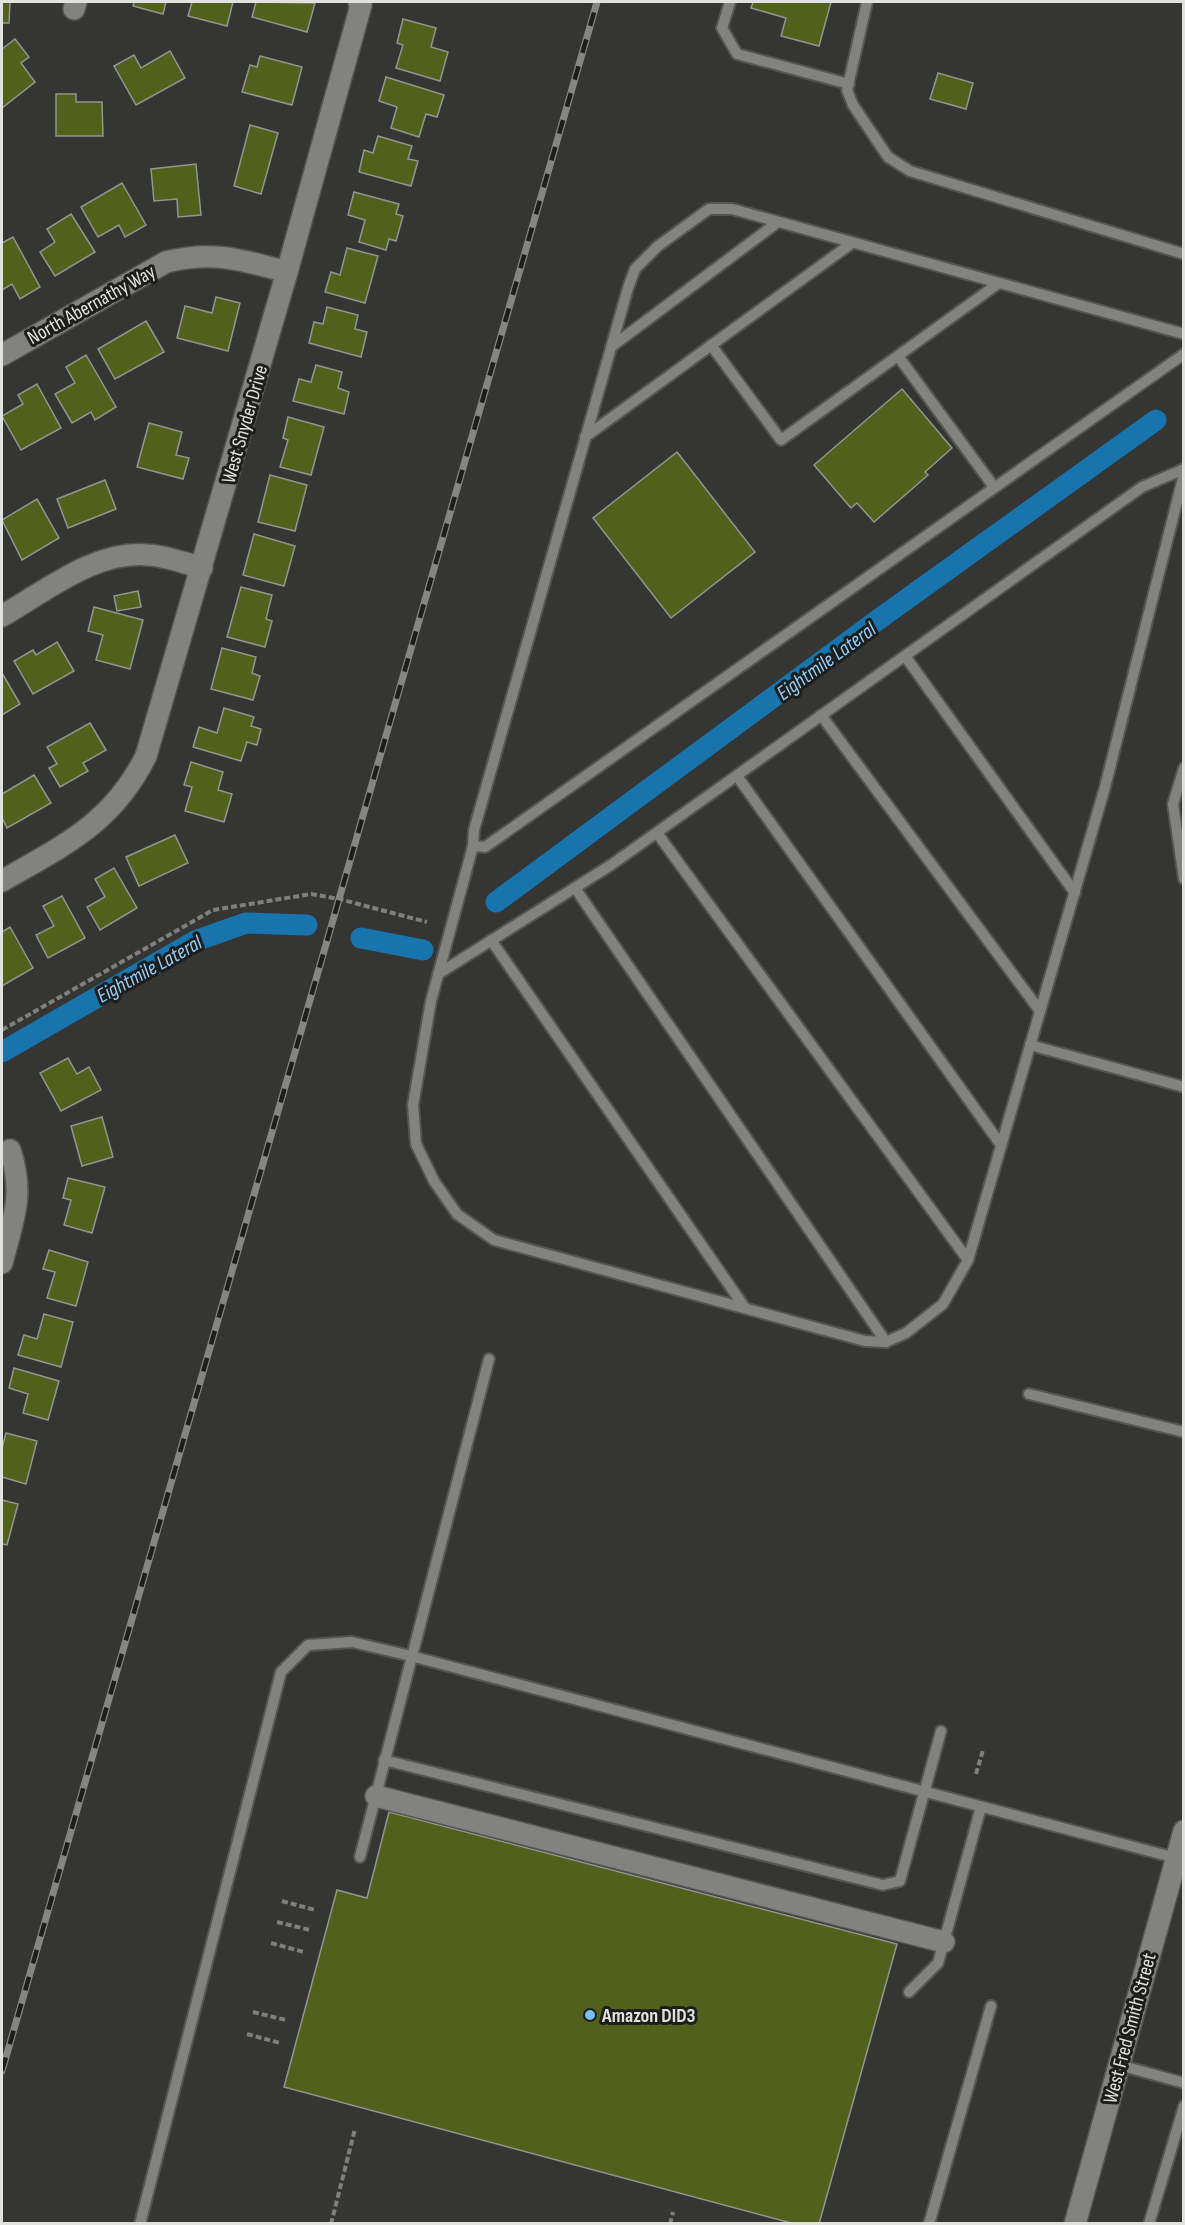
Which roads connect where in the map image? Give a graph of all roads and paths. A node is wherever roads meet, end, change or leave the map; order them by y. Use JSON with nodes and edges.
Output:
{"nodes":[{"id":1,"x":359,"y":2,"type":"edge"},
{"id":2,"x":729,"y":2,"type":"edge"},
{"id":3,"x":867,"y":2,"type":"edge"},
{"id":4,"x":849,"y":84,"type":"junction"},
{"id":5,"x":778,"y":222,"type":"junction"},
{"id":6,"x":852,"y":243,"type":"junction"},
{"id":7,"x":1184,"y":254,"type":"edge"},
{"id":8,"x":287,"y":272,"type":"junction"},
{"id":9,"x":999,"y":283,"type":"junction"},
{"id":10,"x":1184,"y":334,"type":"edge"},
{"id":11,"x":711,"y":345,"type":"junction"},
{"id":12,"x":610,"y":347,"type":"junction"},
{"id":13,"x":1184,"y":354,"type":"edge"},
{"id":14,"x":2,"y":355,"type":"edge"},
{"id":15,"x":898,"y":356,"type":"junction"},
{"id":16,"x":585,"y":436,"type":"junction"},
{"id":17,"x":1184,"y":469,"type":"edge"},
{"id":18,"x":1184,"y":474,"type":"edge"},
{"id":19,"x":994,"y":487,"type":"junction"},
{"id":20,"x":202,"y":568,"type":"junction"},
{"id":21,"x":2,"y":616,"type":"edge"},
{"id":22,"x":904,"y":656,"type":"junction"},
{"id":23,"x":821,"y":715,"type":"junction"},
{"id":24,"x":1184,"y":768,"type":"edge"},
{"id":25,"x":736,"y":776,"type":"junction"},
{"id":26,"x":657,"y":832,"type":"junction"},
{"id":27,"x":473,"y":846,"type":"junction"},
{"id":28,"x":1184,"y":879,"type":"edge"},
{"id":29,"x":2,"y":881,"type":"edge"},
{"id":30,"x":575,"y":888,"type":"junction"},
{"id":31,"x":1075,"y":893,"type":"junction"},
{"id":32,"x":427,"y":922,"type":"dead end"},
{"id":33,"x":491,"y":940,"type":"junction"},
{"id":34,"x":438,"y":974,"type":"junction"},
{"id":35,"x":1040,"y":1011,"type":"junction"},
{"id":36,"x":2,"y":1030,"type":"edge"},
{"id":37,"x":1030,"y":1045,"type":"junction"},
{"id":38,"x":1184,"y":1087,"type":"edge"},
{"id":39,"x":1001,"y":1145,"type":"junction"},
{"id":40,"x":10,"y":1150,"type":"dead end"},
{"id":41,"x":968,"y":1260,"type":"junction"},
{"id":42,"x":2,"y":1263,"type":"edge"},
{"id":43,"x":745,"y":1308,"type":"junction"},
{"id":44,"x":886,"y":1342,"type":"junction"},
{"id":45,"x":489,"y":1359,"type":"dead end"},
{"id":46,"x":1029,"y":1394,"type":"dead end"},
{"id":47,"x":1184,"y":1432,"type":"edge"},
{"id":48,"x":411,"y":1656,"type":"junction"},
{"id":49,"x":940,"y":1731,"type":"dead end"},
{"id":50,"x":983,"y":1750,"type":"dead end"},
{"id":51,"x":384,"y":1760,"type":"junction"},
{"id":52,"x":976,"y":1773,"type":"dead end"},
{"id":53,"x":925,"y":1792,"type":"junction"},
{"id":54,"x":376,"y":1796,"type":"junction"},
{"id":55,"x":981,"y":1807,"type":"junction"},
{"id":56,"x":1184,"y":1832,"type":"edge"},
{"id":57,"x":360,"y":1857,"type":"dead end"},
{"id":58,"x":1176,"y":1858,"type":"junction"},
{"id":59,"x":282,"y":1901,"type":"dead end"},
{"id":60,"x":315,"y":1910,"type":"dead end"},
{"id":61,"x":277,"y":1922,"type":"dead end"},
{"id":62,"x":310,"y":1930,"type":"dead end"},
{"id":63,"x":944,"y":1942,"type":"junction"},
{"id":64,"x":271,"y":1943,"type":"dead end"},
{"id":65,"x":304,"y":1952,"type":"dead end"},
{"id":66,"x":909,"y":1992,"type":"dead end"},
{"id":67,"x":991,"y":2006,"type":"dead end"},
{"id":68,"x":253,"y":2012,"type":"dead end"},
{"id":69,"x":286,"y":2020,"type":"dead end"},
{"id":70,"x":247,"y":2034,"type":"dead end"},
{"id":71,"x":280,"y":2043,"type":"dead end"},
{"id":72,"x":1119,"y":2065,"type":"junction"},
{"id":73,"x":1184,"y":2083,"type":"edge"},
{"id":74,"x":1184,"y":2106,"type":"edge"},
{"id":75,"x":355,"y":2129,"type":"dead end"},
{"id":76,"x":673,"y":2212,"type":"dead end"},
{"id":77,"x":140,"y":2223,"type":"edge"},
{"id":78,"x":331,"y":2223,"type":"edge"},
{"id":79,"x":670,"y":2223,"type":"edge"},
{"id":80,"x":929,"y":2223,"type":"edge"},
{"id":81,"x":1075,"y":2223,"type":"edge"},
{"id":82,"x":1149,"y":2223,"type":"edge"}],
"edges":[{"from":1,"to":8,"type":"street","name":"West Snyder Drive"},
{"from":2,"to":4,"type":"lane"},
{"from":3,"to":4,"type":"lane"},
{"from":4,"to":7,"type":"lane"},
{"from":5,"to":6,"type":"lane"},
{"from":5,"to":12,"type":"lane"},
{"from":5,"to":12,"type":"lane"},
{"from":6,"to":9,"type":"lane"},
{"from":6,"to":11,"type":"lane"},
{"from":8,"to":14,"type":"street","name":"North Abernathy Way"},
{"from":8,"to":20,"type":"street","name":"West Snyder Drive"},
{"from":9,"to":10,"type":"lane"},
{"from":9,"to":15,"type":"lane"},
{"from":11,"to":15,"type":"lane"},
{"from":11,"to":16,"type":"lane"},
{"from":12,"to":16,"type":"lane"},
{"from":13,"to":19,"type":"lane"},
{"from":15,"to":19,"type":"lane"},
{"from":16,"to":27,"type":"lane"},
{"from":17,"to":22,"type":"lane"},
{"from":18,"to":31,"type":"lane"},
{"from":19,"to":27,"type":"lane"},
{"from":20,"to":21,"type":"street"},
{"from":20,"to":29,"type":"street","name":"West Snyder Drive"},
{"from":22,"to":23,"type":"lane"},
{"from":22,"to":31,"type":"lane"},
{"from":23,"to":25,"type":"lane"},
{"from":23,"to":35,"type":"lane"},
{"from":24,"to":28,"type":"lane"},
{"from":25,"to":26,"type":"lane"},
{"from":25,"to":39,"type":"lane"},
{"from":26,"to":30,"type":"lane"},
{"from":26,"to":41,"type":"lane"},
{"from":27,"to":34,"type":"lane"},
{"from":30,"to":33,"type":"lane"},
{"from":30,"to":44,"type":"lane"},
{"from":31,"to":35,"type":"lane"},
{"from":32,"to":36,"type":"path"},
{"from":33,"to":34,"type":"lane"},
{"from":33,"to":43,"type":"lane"},
{"from":34,"to":43,"type":"lane"},
{"from":35,"to":37,"type":"lane"},
{"from":37,"to":38,"type":"lane"},
{"from":37,"to":39,"type":"lane"},
{"from":39,"to":41,"type":"lane"},
{"from":40,"to":42,"type":"street"},
{"from":41,"to":44,"type":"lane"},
{"from":43,"to":44,"type":"lane"},
{"from":45,"to":48,"type":"lane"},
{"from":46,"to":47,"type":"lane"},
{"from":48,"to":51,"type":"lane"},
{"from":48,"to":53,"type":"lane"},
{"from":48,"to":77,"type":"lane"},
{"from":49,"to":53,"type":"lane"},
{"from":50,"to":52,"type":"path"},
{"from":51,"to":53,"type":"lane"},
{"from":51,"to":54,"type":"lane"},
{"from":53,"to":55,"type":"lane"},
{"from":54,"to":57,"type":"lane"},
{"from":54,"to":63,"type":"street"},
{"from":55,"to":58,"type":"lane"},
{"from":55,"to":63,"type":"lane"},
{"from":56,"to":58,"type":"street","name":"West Fred Smith Street"},
{"from":58,"to":72,"type":"street","name":"West Fred Smith Street"},
{"from":59,"to":60,"type":"path"},
{"from":61,"to":62,"type":"path"},
{"from":63,"to":66,"type":"lane"},
{"from":64,"to":65,"type":"path"},
{"from":67,"to":80,"type":"lane"},
{"from":68,"to":69,"type":"path"},
{"from":70,"to":71,"type":"path"},
{"from":72,"to":73,"type":"lane"},
{"from":72,"to":81,"type":"street","name":"West Fred Smith Street"},
{"from":74,"to":82,"type":"lane"},
{"from":75,"to":78,"type":"path"},
{"from":76,"to":79,"type":"path"}]}
